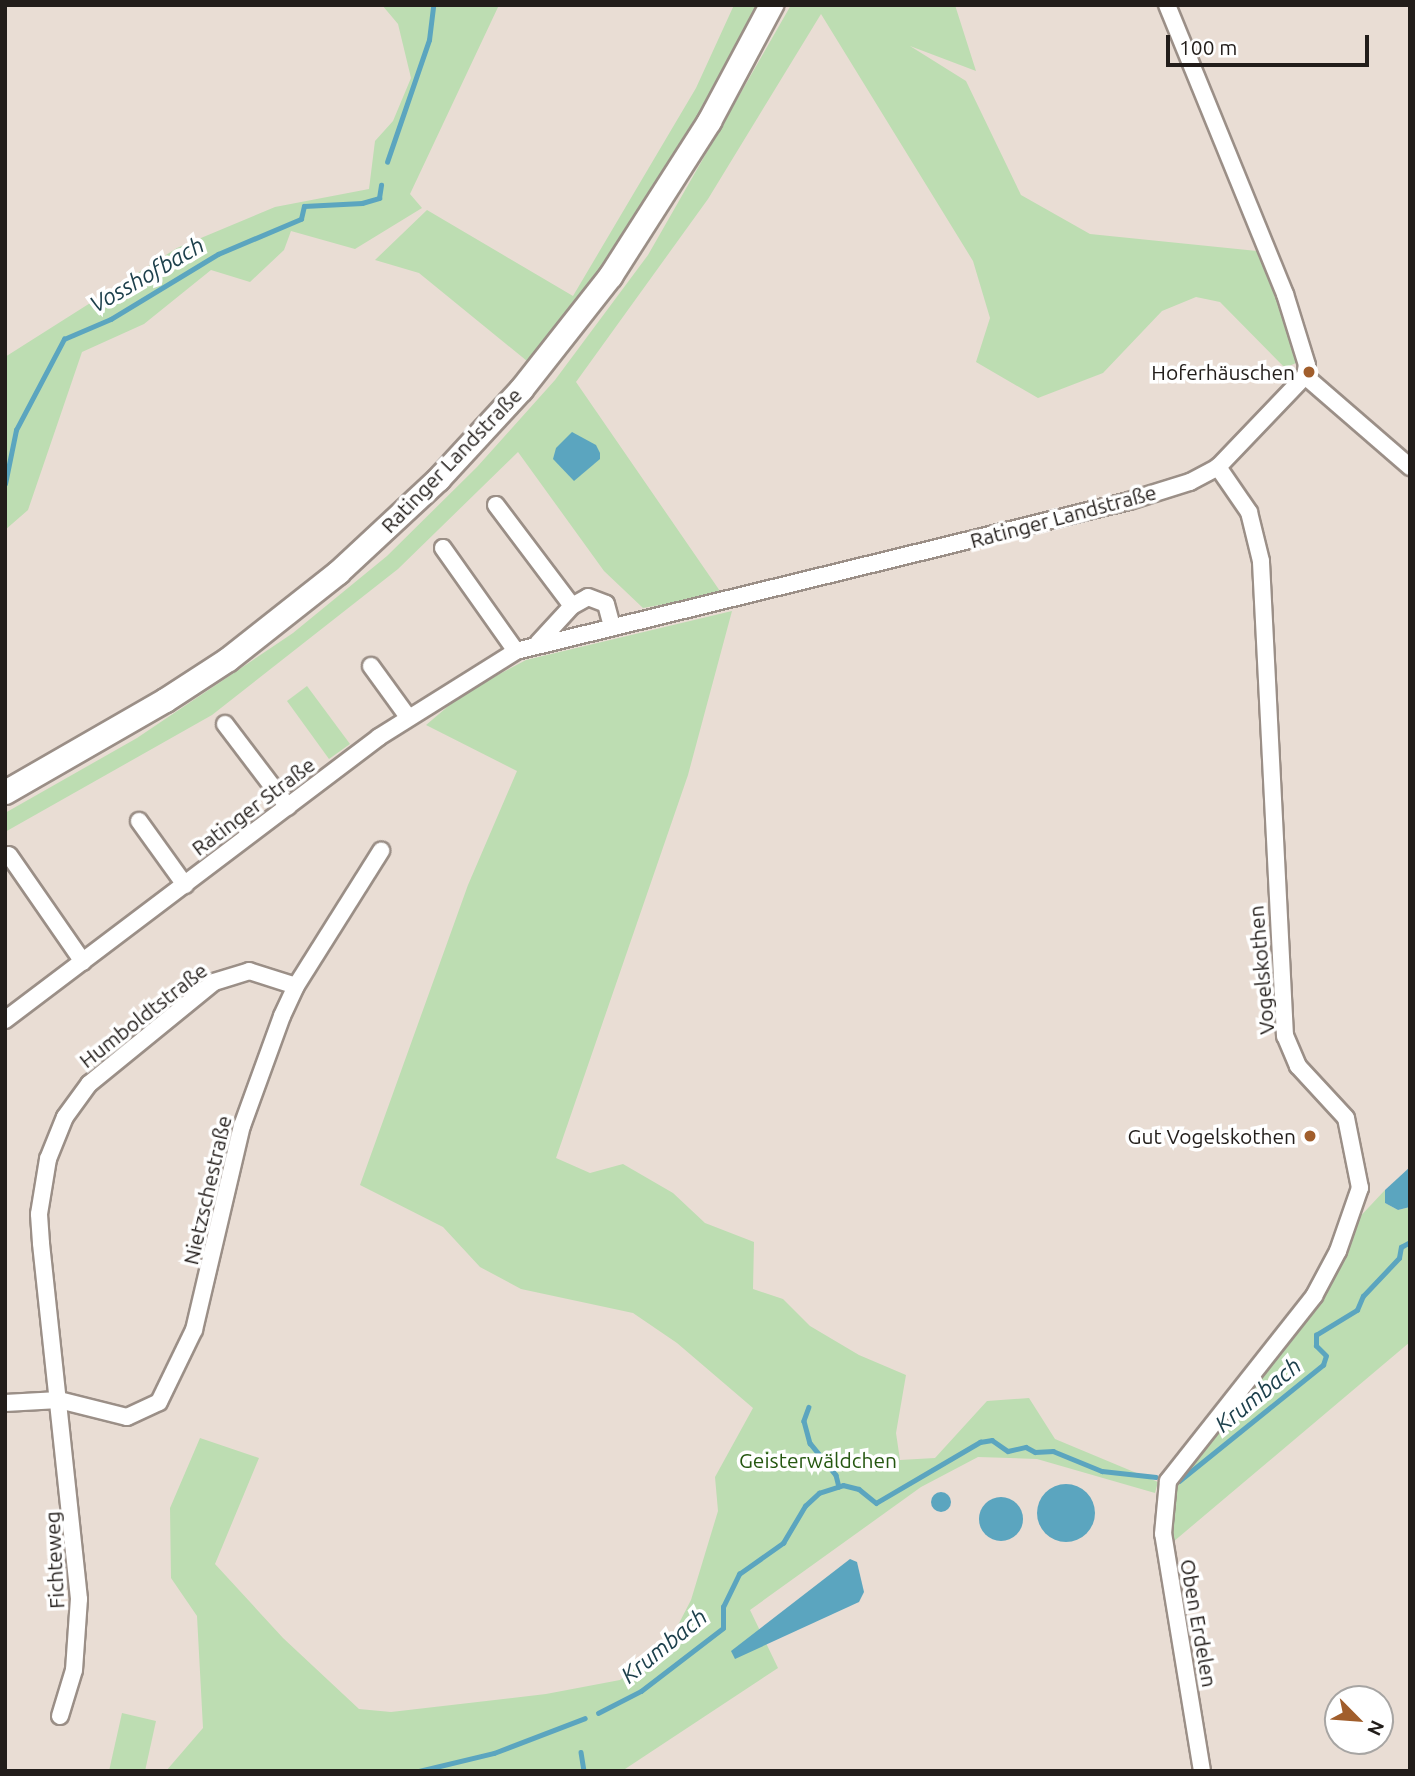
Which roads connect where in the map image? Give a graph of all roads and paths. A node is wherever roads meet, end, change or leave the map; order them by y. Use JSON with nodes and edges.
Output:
{"nodes":[{"id":1,"x":771,"y":5,"type":"edge"},
{"id":2,"x":1167,"y":5,"type":"edge"},
{"id":3,"x":1305,"y":376,"type":"junction"},
{"id":4,"x":1218,"y":467,"type":"junction"},
{"id":5,"x":1410,"y":467,"type":"edge"},
{"id":6,"x":496,"y":505,"type":"dead end"},
{"id":7,"x":443,"y":548,"type":"dead end"},
{"id":8,"x":782,"y":587,"type":"joint"},
{"id":9,"x":572,"y":606,"type":"junction"},
{"id":10,"x":612,"y":627,"type":"junction"},
{"id":11,"x":538,"y":643,"type":"junction"},
{"id":12,"x":516,"y":651,"type":"junction"},
{"id":13,"x":371,"y":666,"type":"dead end"},
{"id":14,"x":408,"y":717,"type":"junction"},
{"id":15,"x":225,"y":724,"type":"dead end"},
{"id":16,"x":5,"y":792,"type":"edge"},
{"id":17,"x":288,"y":807,"type":"junction"},
{"id":18,"x":139,"y":821,"type":"dead end"},
{"id":19,"x":381,"y":851,"type":"dead end"},
{"id":20,"x":9,"y":855,"type":"dead end"},
{"id":21,"x":185,"y":885,"type":"junction"},
{"id":22,"x":83,"y":962,"type":"junction"},
{"id":23,"x":296,"y":986,"type":"junction"},
{"id":24,"x":5,"y":1020,"type":"edge"},
{"id":25,"x":60,"y":1400,"type":"junction"},
{"id":26,"x":5,"y":1403,"type":"edge"},
{"id":27,"x":1168,"y":1481,"type":"joint"},
{"id":28,"x":60,"y":1716,"type":"dead end"},
{"id":29,"x":1202,"y":1771,"type":"edge"}],
"edges":[{"from":1,"to":16,"type":"main road","name":"Ratinger Landstraße"},
{"from":2,"to":3,"type":"street"},
{"from":3,"to":4,"type":"street","name":"Ratinger Landstraße"},
{"from":3,"to":5,"type":"street"},
{"from":4,"to":8,"type":"street","name":"Ratinger Landstraße"},
{"from":4,"to":27,"type":"street","name":"Vogelskothen"},
{"from":6,"to":9,"type":"street"},
{"from":7,"to":12,"type":"street"},
{"from":8,"to":10,"type":"street","name":"Ratinger Straße"},
{"from":9,"to":10,"type":"street"},
{"from":9,"to":11,"type":"street","name":"Ratinger Straße"},
{"from":10,"to":11,"type":"street","name":"Ratinger Straße"},
{"from":11,"to":12,"type":"street","name":"Ratinger Straße"},
{"from":12,"to":14,"type":"street","name":"Ratinger Straße"},
{"from":13,"to":14,"type":"street"},
{"from":14,"to":17,"type":"street","name":"Ratinger Straße"},
{"from":15,"to":17,"type":"street"},
{"from":17,"to":21,"type":"street","name":"Ratinger Straße"},
{"from":18,"to":21,"type":"street"},
{"from":19,"to":23,"type":"street","name":"Nietzschestraße"},
{"from":20,"to":22,"type":"street"},
{"from":21,"to":22,"type":"street","name":"Ratinger Straße"},
{"from":22,"to":24,"type":"street","name":"Ratinger Straße"},
{"from":23,"to":25,"type":"street","name":"Nietzschestraße"},
{"from":23,"to":25,"type":"street","name":"Humboldtstraße"},
{"from":25,"to":26,"type":"street","name":"Nietzschestraße"},
{"from":25,"to":28,"type":"street","name":"Fichteweg"},
{"from":27,"to":29,"type":"street","name":"Oben Erdelen"}]}
